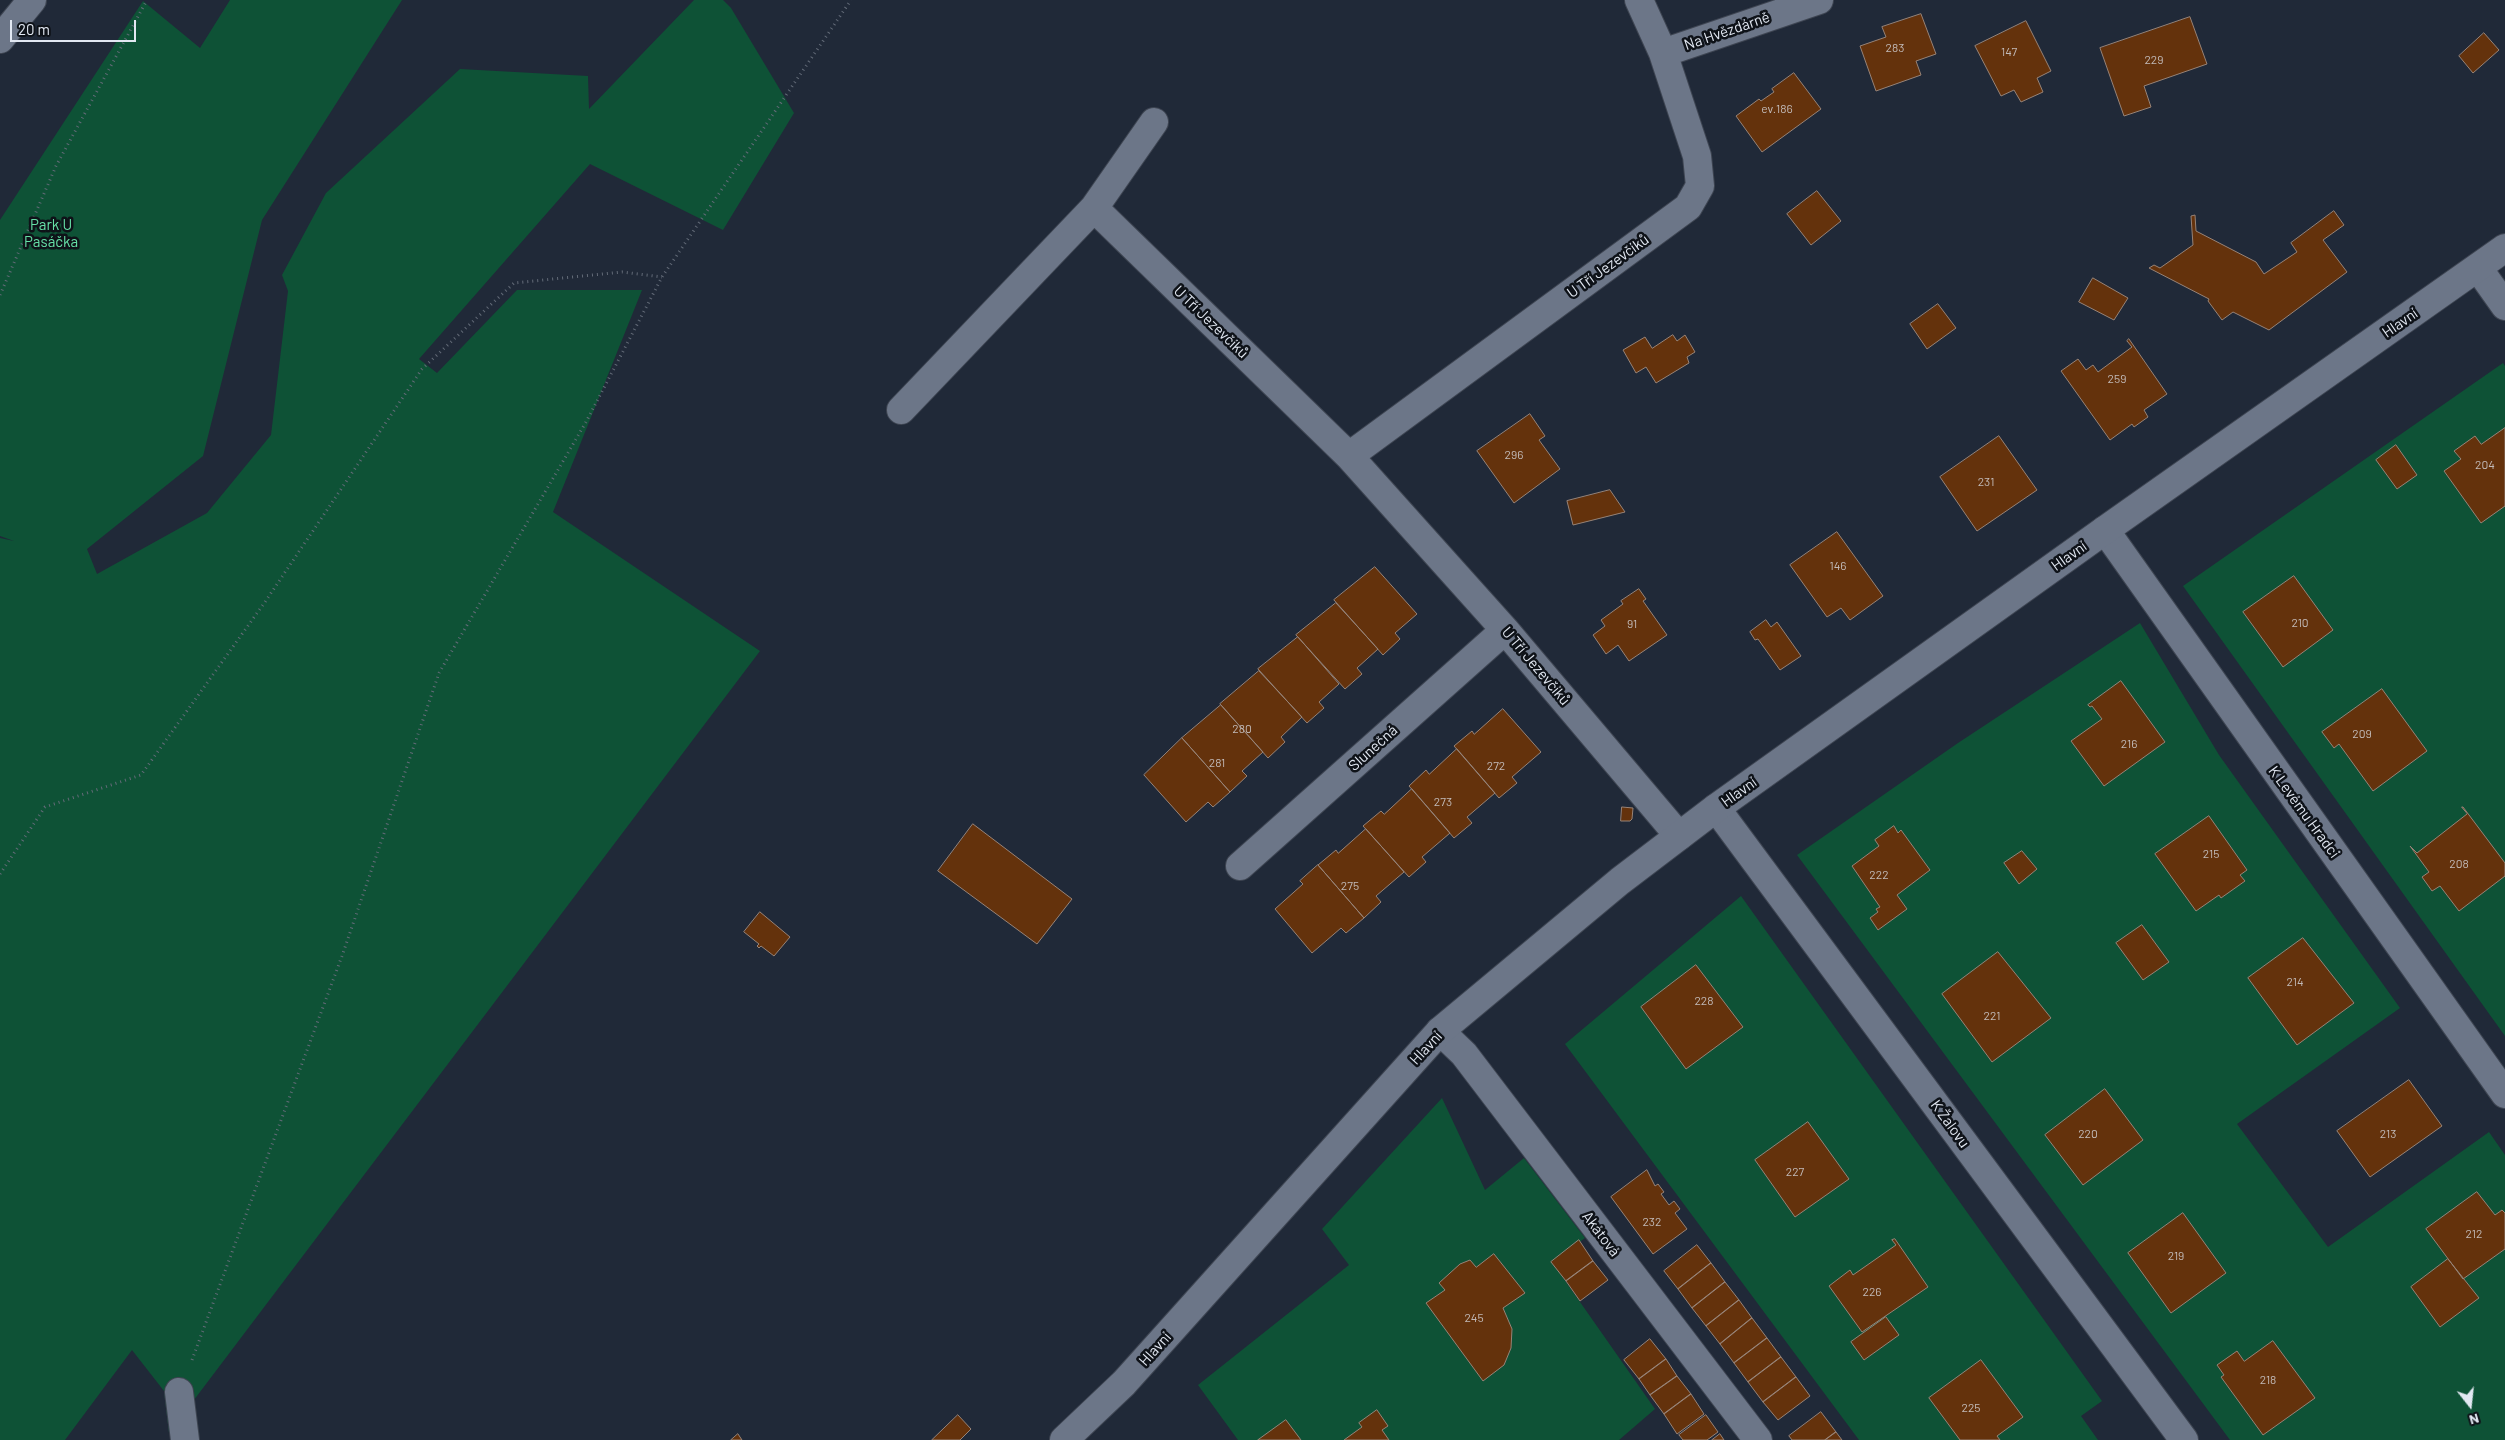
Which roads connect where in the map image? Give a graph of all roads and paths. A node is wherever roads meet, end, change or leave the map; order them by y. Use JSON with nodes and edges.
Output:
{"nodes":[{"id":1,"x":32,"y":0,"type":"edge"},
{"id":2,"x":147,"y":0,"type":"edge"},
{"id":3,"x":850,"y":0,"type":"edge"},
{"id":4,"x":1638,"y":0,"type":"edge"},
{"id":5,"x":1819,"y":0,"type":"edge"},
{"id":6,"x":0,"y":39,"type":"edge"},
{"id":7,"x":1663,"y":52,"type":"junction"},
{"id":8,"x":1154,"y":122,"type":"dead end"},
{"id":9,"x":1094,"y":208,"type":"junction"},
{"id":10,"x":2505,"y":248,"type":"edge"},
{"id":11,"x":2478,"y":268,"type":"junction"},
{"id":12,"x":662,"y":276,"type":"junction"},
{"id":13,"x":0,"y":296,"type":"edge"},
{"id":14,"x":2505,"y":306,"type":"edge"},
{"id":15,"x":901,"y":410,"type":"dead end"},
{"id":16,"x":1349,"y":456,"type":"junction"},
{"id":17,"x":2105,"y":530,"type":"junction"},
{"id":18,"x":1505,"y":630,"type":"junction"},
{"id":19,"x":1716,"y":808,"type":"junction"},
{"id":20,"x":1679,"y":836,"type":"junction"},
{"id":21,"x":1240,"y":866,"type":"dead end"},
{"id":22,"x":0,"y":874,"type":"edge"},
{"id":23,"x":1440,"y":1031,"type":"junction"},
{"id":24,"x":2505,"y":1094,"type":"edge"},
{"id":25,"x":179,"y":1392,"type":"joint"},
{"id":26,"x":185,"y":1440,"type":"edge"},
{"id":27,"x":1064,"y":1440,"type":"edge"},
{"id":28,"x":1758,"y":1440,"type":"edge"},
{"id":29,"x":2184,"y":1440,"type":"edge"}],
"edges":[{"from":1,"to":6,"type":"street"},
{"from":2,"to":13,"type":"path"},
{"from":3,"to":12,"type":"path"},
{"from":4,"to":7,"type":"street","name":"U Tří Jezevčíků"},
{"from":5,"to":7,"type":"street","name":"Na Hvězdárně"},
{"from":7,"to":16,"type":"street","name":"U Tří Jezevčíků"},
{"from":8,"to":9,"type":"street"},
{"from":9,"to":15,"type":"street"},
{"from":9,"to":16,"type":"street","name":"U Tří Jezevčíků"},
{"from":10,"to":11,"type":"street","name":"Hlavní"},
{"from":11,"to":14,"type":"street"},
{"from":11,"to":17,"type":"street","name":"Hlavní"},
{"from":12,"to":22,"type":"path"},
{"from":12,"to":25,"type":"path"},
{"from":16,"to":18,"type":"street","name":"U Tří Jezevčíků"},
{"from":17,"to":19,"type":"street","name":"Hlavní"},
{"from":17,"to":24,"type":"street","name":"K Levému Hradci"},
{"from":18,"to":20,"type":"street","name":"U Tří Jezevčíků"},
{"from":18,"to":21,"type":"street","name":"Slunečná"},
{"from":19,"to":20,"type":"street","name":"Hlavní"},
{"from":19,"to":29,"type":"street","name":"K Žalovu"},
{"from":20,"to":23,"type":"street","name":"Hlavní"},
{"from":23,"to":27,"type":"street","name":"Hlavní"},
{"from":23,"to":28,"type":"street","name":"Akátová"},
{"from":25,"to":26,"type":"street"}]}
